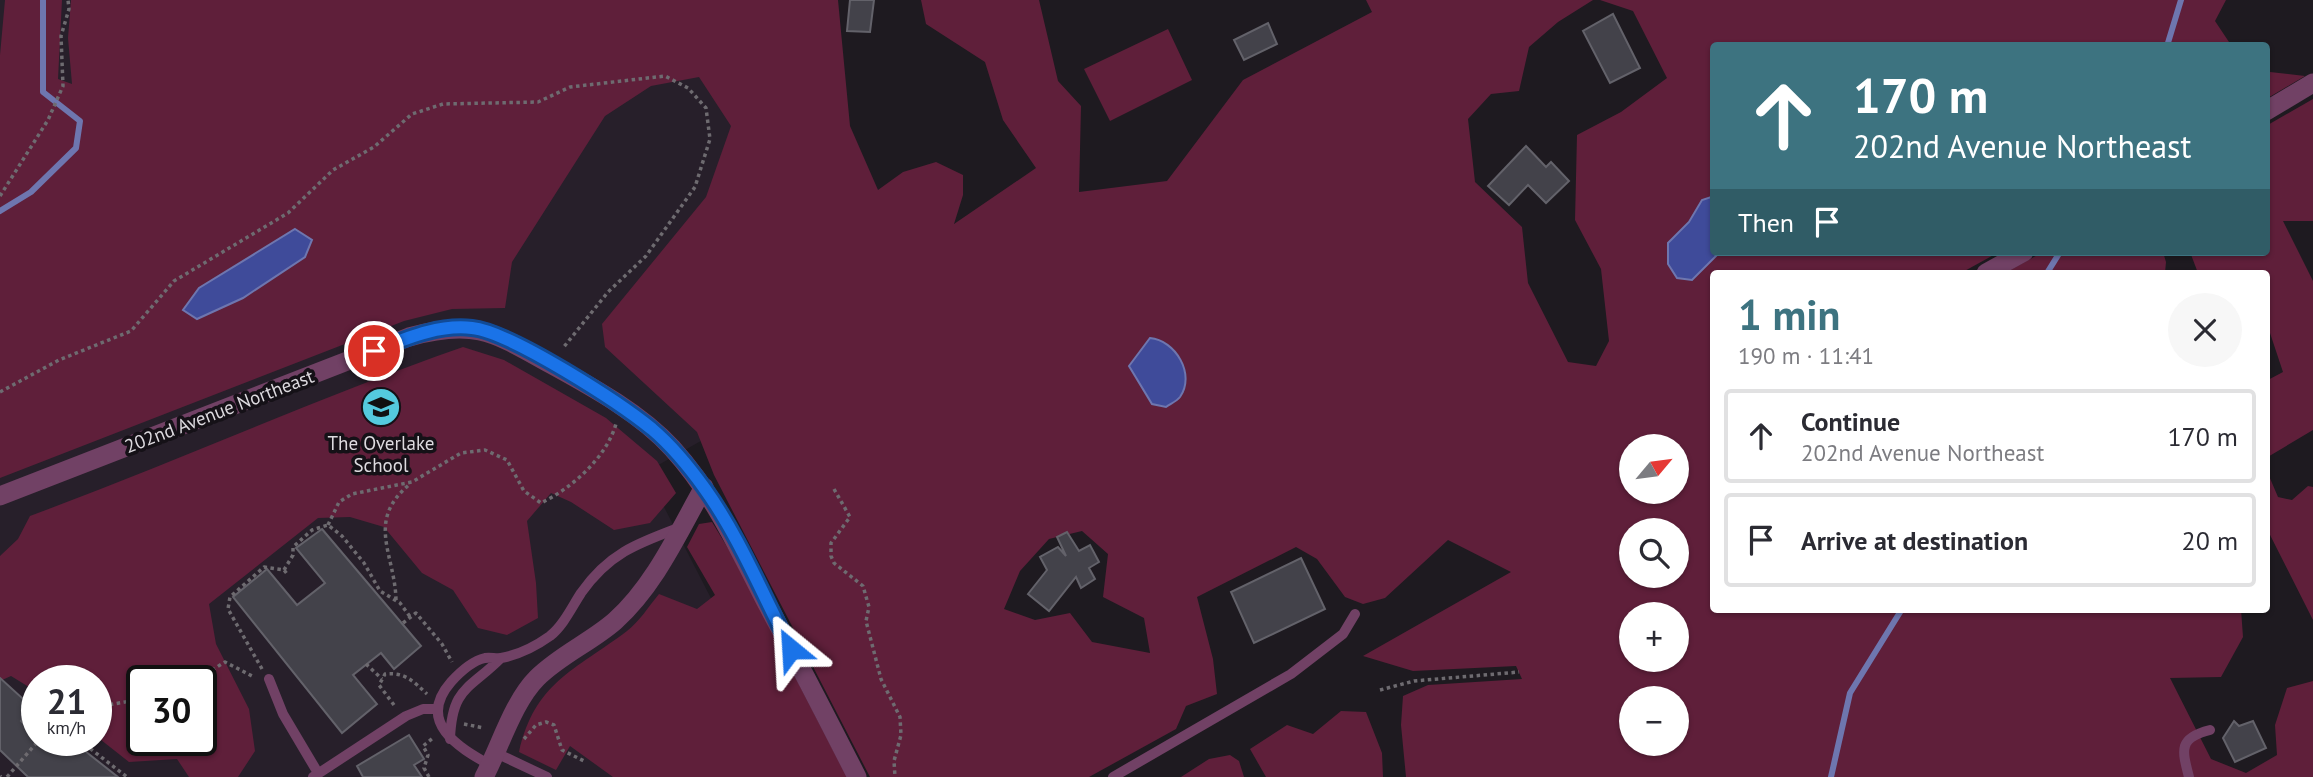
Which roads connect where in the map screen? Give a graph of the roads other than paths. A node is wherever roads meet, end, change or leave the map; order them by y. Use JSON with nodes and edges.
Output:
{"nodes":[{"id":1,"x":2313,"y":83,"type":"edge"},
{"id":2,"x":2270,"y":109,"type":"edge"},
{"id":3,"x":2017,"y":256,"type":"edge"},
{"id":4,"x":1991,"y":270,"type":"edge"},
{"id":5,"x":704,"y":487,"type":"junction"},
{"id":6,"x":0,"y":496,"type":"edge"},
{"id":7,"x":681,"y":527,"type":"junction"},
{"id":8,"x":1355,"y":614,"type":"dead end"},
{"id":9,"x":501,"y":658,"type":"junction"},
{"id":10,"x":269,"y":680,"type":"road end"},
{"id":11,"x":438,"y":709,"type":"junction"},
{"id":12,"x":2210,"y":730,"type":"dead end"},
{"id":13,"x":450,"y":739,"type":"junction"},
{"id":14,"x":490,"y":765,"type":"edge"},
{"id":15,"x":316,"y":775,"type":"edge"},
{"id":16,"x":547,"y":777,"type":"edge"},
{"id":17,"x":857,"y":777,"type":"edge"},
{"id":18,"x":1113,"y":777,"type":"edge"},
{"id":19,"x":2189,"y":777,"type":"edge"}],
"edges":[{"from":1,"to":2,"type":"street"},
{"from":3,"to":4,"type":"street"},
{"from":5,"to":6,"type":"street","name":"202nd Avenue Northeast"},
{"from":5,"to":7,"type":"street"},
{"from":5,"to":17,"type":"street","name":"202nd Avenue Northeast"},
{"from":7,"to":9,"type":"lane"},
{"from":7,"to":14,"type":"street"},
{"from":8,"to":18,"type":"lane"},
{"from":9,"to":11,"type":"lane"},
{"from":9,"to":13,"type":"lane"},
{"from":10,"to":15,"type":"lane"},
{"from":11,"to":13,"type":"lane"},
{"from":11,"to":15,"type":"lane"},
{"from":12,"to":19,"type":"lane"},
{"from":13,"to":14,"type":"lane"},
{"from":14,"to":16,"type":"lane"}]}
